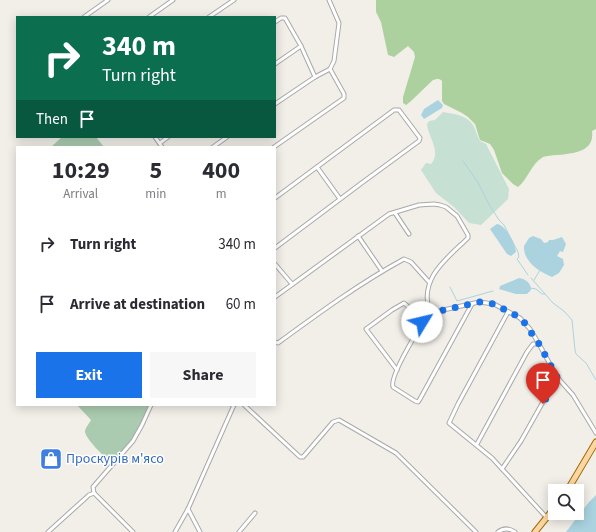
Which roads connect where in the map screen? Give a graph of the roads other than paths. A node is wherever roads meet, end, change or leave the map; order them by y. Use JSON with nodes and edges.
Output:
{"nodes":[{"id":1,"x":108,"y":0,"type":"edge"},
{"id":2,"x":173,"y":0,"type":"edge"},
{"id":3,"x":234,"y":0,"type":"edge"},
{"id":4,"x":329,"y":0,"type":"edge"},
{"id":5,"x":85,"y":16,"type":"edge"},
{"id":6,"x":149,"y":16,"type":"edge"},
{"id":7,"x":210,"y":16,"type":"edge"},
{"id":8,"x":276,"y":21,"type":"edge"},
{"id":9,"x":301,"y":46,"type":"junction"},
{"id":10,"x":276,"y":63,"type":"edge"},
{"id":11,"x":330,"y":69,"type":"junction"},
{"id":12,"x":316,"y":77,"type":"junction"},
{"id":13,"x":276,"y":103,"type":"edge"},
{"id":14,"x":157,"y":138,"type":"edge"},
{"id":15,"x":167,"y":138,"type":"edge"},
{"id":16,"x":226,"y":138,"type":"edge"},
{"id":17,"x":160,"y":143,"type":"junction"},
{"id":18,"x":162,"y":146,"type":"edge"},
{"id":19,"x":214,"y":146,"type":"edge"},
{"id":20,"x":275,"y":146,"type":"edge"},
{"id":21,"x":317,"y":167,"type":"junction"},
{"id":22,"x":276,"y":197,"type":"edge"},
{"id":23,"x":340,"y":200,"type":"junction"},
{"id":24,"x":395,"y":213,"type":"junction"},
{"id":25,"x":410,"y":234,"type":"dead end"},
{"id":26,"x":358,"y":236,"type":"junction"},
{"id":27,"x":276,"y":247,"type":"edge"},
{"id":28,"x":276,"y":265,"type":"edge"},
{"id":29,"x":382,"y":271,"type":"junction"},
{"id":30,"x":429,"y":282,"type":"junction"},
{"id":31,"x":292,"y":284,"type":"junction"},
{"id":32,"x":276,"y":296,"type":"edge"},
{"id":33,"x":472,"y":304,"type":"junction"},
{"id":34,"x":508,"y":312,"type":"junction"},
{"id":35,"x":430,"y":313,"type":"junction"},
{"id":36,"x":423,"y":317,"type":"junction"},
{"id":37,"x":422,"y":322,"type":"junction"},
{"id":38,"x":276,"y":342,"type":"edge"},
{"id":39,"x":539,"y":344,"type":"junction"},
{"id":40,"x":397,"y":370,"type":"junction"},
{"id":41,"x":557,"y":377,"type":"junction"},
{"id":42,"x":150,"y":406,"type":"edge"},
{"id":43,"x":234,"y":406,"type":"edge"},
{"id":44,"x":245,"y":406,"type":"edge"},
{"id":45,"x":596,"y":433,"type":"edge"},
{"id":46,"x":596,"y":442,"type":"edge"},
{"id":47,"x":477,"y":444,"type":"junction"},
{"id":48,"x":502,"y":469,"type":"junction"},
{"id":49,"x":571,"y":484,"type":"edge"},
{"id":50,"x":94,"y":493,"type":"junction"},
{"id":51,"x":188,"y":509,"type":"junction"},
{"id":52,"x":255,"y":512,"type":"dead end"},
{"id":53,"x":547,"y":518,"type":"joint"},
{"id":54,"x":48,"y":532,"type":"edge"},
{"id":55,"x":133,"y":532,"type":"edge"},
{"id":56,"x":175,"y":532,"type":"edge"},
{"id":57,"x":200,"y":532,"type":"edge"},
{"id":58,"x":239,"y":532,"type":"edge"},
{"id":59,"x":476,"y":532,"type":"edge"},
{"id":60,"x":498,"y":532,"type":"edge"},
{"id":61,"x":515,"y":532,"type":"edge"},
{"id":62,"x":535,"y":532,"type":"edge"}],
"edges":[{"from":1,"to":5,"type":"street"},
{"from":2,"to":6,"type":"street"},
{"from":3,"to":7,"type":"street"},
{"from":4,"to":11,"type":"street"},
{"from":8,"to":9,"type":"street"},
{"from":9,"to":10,"type":"street"},
{"from":9,"to":12,"type":"street"},
{"from":11,"to":12,"type":"street"},
{"from":11,"to":20,"type":"street"},
{"from":12,"to":13,"type":"street"},
{"from":14,"to":17,"type":"street"},
{"from":15,"to":17,"type":"street"},
{"from":16,"to":19,"type":"street"},
{"from":17,"to":18,"type":"street"},
{"from":21,"to":22,"type":"street"},
{"from":21,"to":23,"type":"street"},
{"from":21,"to":23,"type":"street"},
{"from":23,"to":27,"type":"street"},
{"from":24,"to":25,"type":"street"},
{"from":24,"to":26,"type":"street"},
{"from":24,"to":30,"type":"street"},
{"from":26,"to":29,"type":"street"},
{"from":26,"to":31,"type":"street"},
{"from":28,"to":31,"type":"street"},
{"from":29,"to":30,"type":"street"},
{"from":29,"to":38,"type":"street"},
{"from":30,"to":35,"type":"street"},
{"from":31,"to":32,"type":"street"},
{"from":33,"to":34,"type":"street"},
{"from":33,"to":35,"type":"street"},
{"from":33,"to":40,"type":"street"},
{"from":34,"to":39,"type":"street"},
{"from":34,"to":47,"type":"street"},
{"from":35,"to":36,"type":"street"},
{"from":35,"to":37,"type":"street"},
{"from":36,"to":37,"type":"street"},
{"from":36,"to":40,"type":"street"},
{"from":37,"to":40,"type":"street"},
{"from":39,"to":41,"type":"street"},
{"from":39,"to":47,"type":"street"},
{"from":41,"to":45,"type":"street"},
{"from":41,"to":48,"type":"street"},
{"from":42,"to":50,"type":"street"},
{"from":43,"to":51,"type":"street"},
{"from":44,"to":59,"type":"street"},
{"from":46,"to":49,"type":"main road"},
{"from":47,"to":48,"type":"street"},
{"from":48,"to":53,"type":"street"},
{"from":50,"to":54,"type":"street"},
{"from":50,"to":55,"type":"street"},
{"from":51,"to":56,"type":"street"},
{"from":51,"to":57,"type":"street"},
{"from":52,"to":58,"type":"street"},
{"from":53,"to":62,"type":"main road"},
{"from":60,"to":61,"type":"street"}]}
